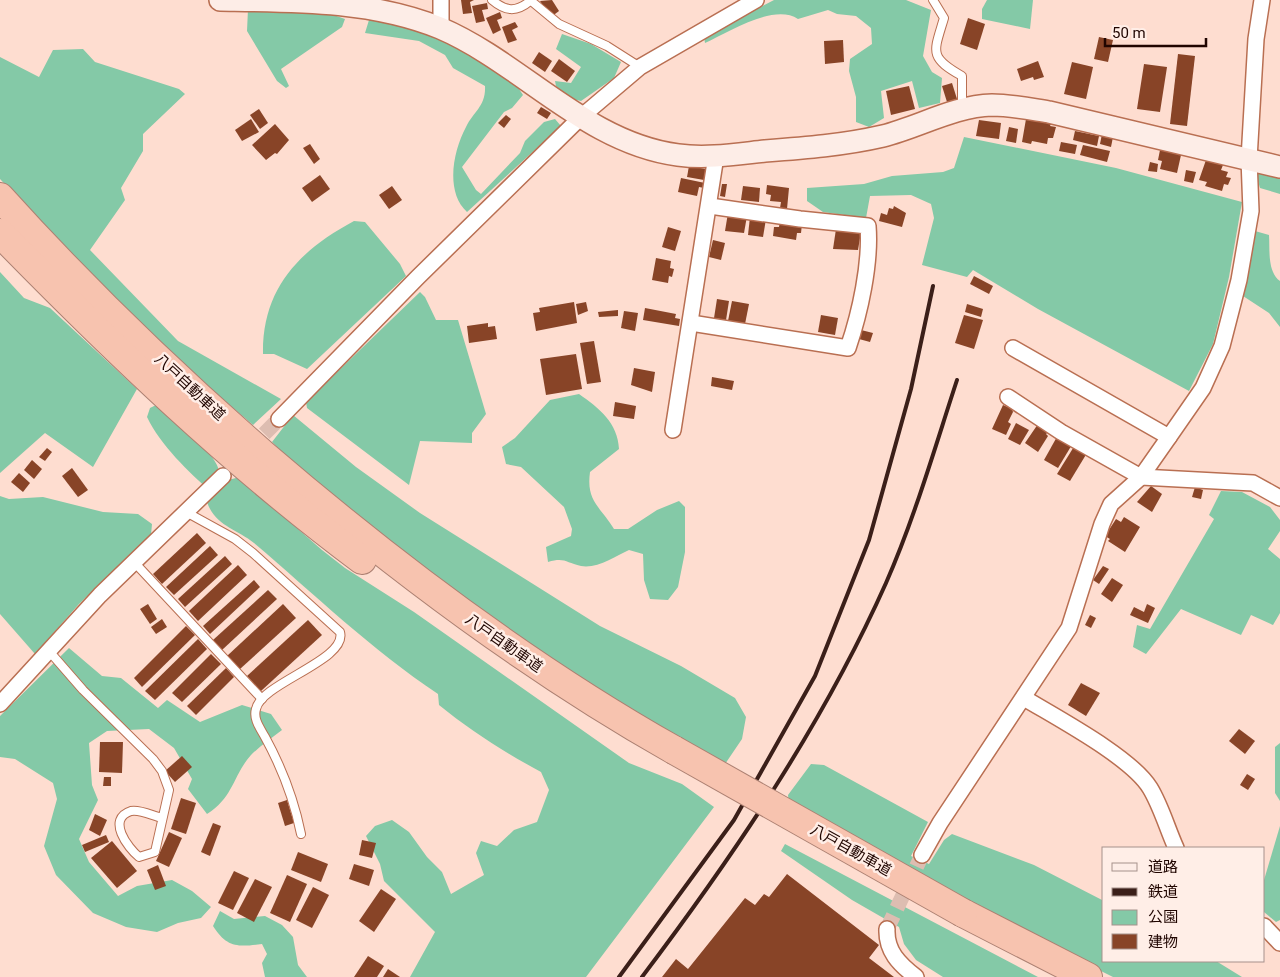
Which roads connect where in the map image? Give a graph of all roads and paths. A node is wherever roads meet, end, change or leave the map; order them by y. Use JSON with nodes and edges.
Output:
{"nodes":[{"id":1,"x":220,"y":0,"type":"edge"},
{"id":2,"x":442,"y":0,"type":"edge"},
{"id":3,"x":492,"y":0,"type":"edge"},
{"id":4,"x":530,"y":0,"type":"edge"},
{"id":5,"x":756,"y":0,"type":"edge"},
{"id":6,"x":933,"y":0,"type":"edge"},
{"id":7,"x":1262,"y":0,"type":"edge"},
{"id":8,"x":441,"y":28,"type":"junction"},
{"id":9,"x":640,"y":67,"type":"junction"},
{"id":10,"x":962,"y":110,"type":"junction"},
{"id":11,"x":581,"y":117,"type":"junction"},
{"id":12,"x":716,"y":156,"type":"junction"},
{"id":13,"x":1249,"y":159,"type":"junction"},
{"id":14,"x":1280,"y":167,"type":"edge"},
{"id":15,"x":0,"y":197,"type":"edge"},
{"id":16,"x":710,"y":206,"type":"junction"},
{"id":17,"x":0,"y":233,"type":"edge"},
{"id":18,"x":691,"y":323,"type":"junction"},
{"id":19,"x":1013,"y":348,"type":"dead end"},
{"id":20,"x":1008,"y":397,"type":"dead end"},
{"id":21,"x":279,"y":419,"type":"tunnel mouth"},
{"id":22,"x":673,"y":430,"type":"dead end"},
{"id":23,"x":1169,"y":437,"type":"junction"},
{"id":24,"x":223,"y":476,"type":"dead end"},
{"id":25,"x":1141,"y":477,"type":"junction"},
{"id":26,"x":1280,"y":498,"type":"edge"},
{"id":27,"x":186,"y":512,"type":"junction"},
{"id":28,"x":134,"y":562,"type":"junction"},
{"id":29,"x":49,"y":651,"type":"junction"},
{"id":30,"x":1024,"y":698,"type":"junction"},
{"id":31,"x":262,"y":700,"type":"junction"},
{"id":32,"x":0,"y":704,"type":"edge"},
{"id":33,"x":668,"y":757,"type":"junction"},
{"id":34,"x":162,"y":818,"type":"junction"},
{"id":35,"x":301,"y":834,"type":"dead end"},
{"id":36,"x":1176,"y":847,"type":"edge"},
{"id":37,"x":922,"y":855,"type":"tunnel mouth"},
{"id":38,"x":959,"y":917,"type":"junction"},
{"id":39,"x":1265,"y":927,"type":"edge"},
{"id":40,"x":887,"y":929,"type":"tunnel mouth"},
{"id":41,"x":1280,"y":943,"type":"edge"},
{"id":42,"x":916,"y":977,"type":"edge"},
{"id":43,"x":1063,"y":977,"type":"edge"},
{"id":44,"x":1088,"y":977,"type":"edge"}],
"edges":[{"from":1,"to":8,"type":"street"},
{"from":2,"to":8,"type":"street"},
{"from":3,"to":4,"type":"lane"},
{"from":4,"to":9,"type":"lane"},
{"from":5,"to":9,"type":"street"},
{"from":6,"to":10,"type":"lane"},
{"from":7,"to":13,"type":"street"},
{"from":8,"to":11,"type":"street"},
{"from":9,"to":11,"type":"street"},
{"from":10,"to":12,"type":"street"},
{"from":10,"to":13,"type":"street"},
{"from":11,"to":12,"type":"street"},
{"from":11,"to":21,"type":"street"},
{"from":12,"to":16,"type":"street"},
{"from":13,"to":14,"type":"street"},
{"from":13,"to":23,"type":"street"},
{"from":15,"to":33,"type":"highway","name":"八戸自動車道"},
{"from":16,"to":18,"type":"street"},
{"from":16,"to":18,"type":"street"},
{"from":17,"to":33,"type":"highway","name":"八戸自動車道"},
{"from":18,"to":22,"type":"street"},
{"from":19,"to":23,"type":"street"},
{"from":20,"to":25,"type":"street"},
{"from":23,"to":25,"type":"street"},
{"from":24,"to":27,"type":"street"},
{"from":25,"to":26,"type":"street"},
{"from":25,"to":30,"type":"street"},
{"from":27,"to":28,"type":"street"},
{"from":27,"to":31,"type":"lane"},
{"from":28,"to":29,"type":"street"},
{"from":28,"to":31,"type":"lane"},
{"from":29,"to":32,"type":"street"},
{"from":29,"to":34,"type":"lane"},
{"from":30,"to":36,"type":"street"},
{"from":30,"to":37,"type":"street"},
{"from":31,"to":35,"type":"lane"},
{"from":33,"to":38,"type":"highway","name":"八戸自動車道","bridge":true},
{"from":34,"to":34,"type":"lane"},
{"from":38,"to":43,"type":"highway","name":"八戸自動車道"},
{"from":38,"to":44,"type":"highway","name":"八戸自動車道"},
{"from":39,"to":41,"type":"street"},
{"from":40,"to":42,"type":"street"}]}
